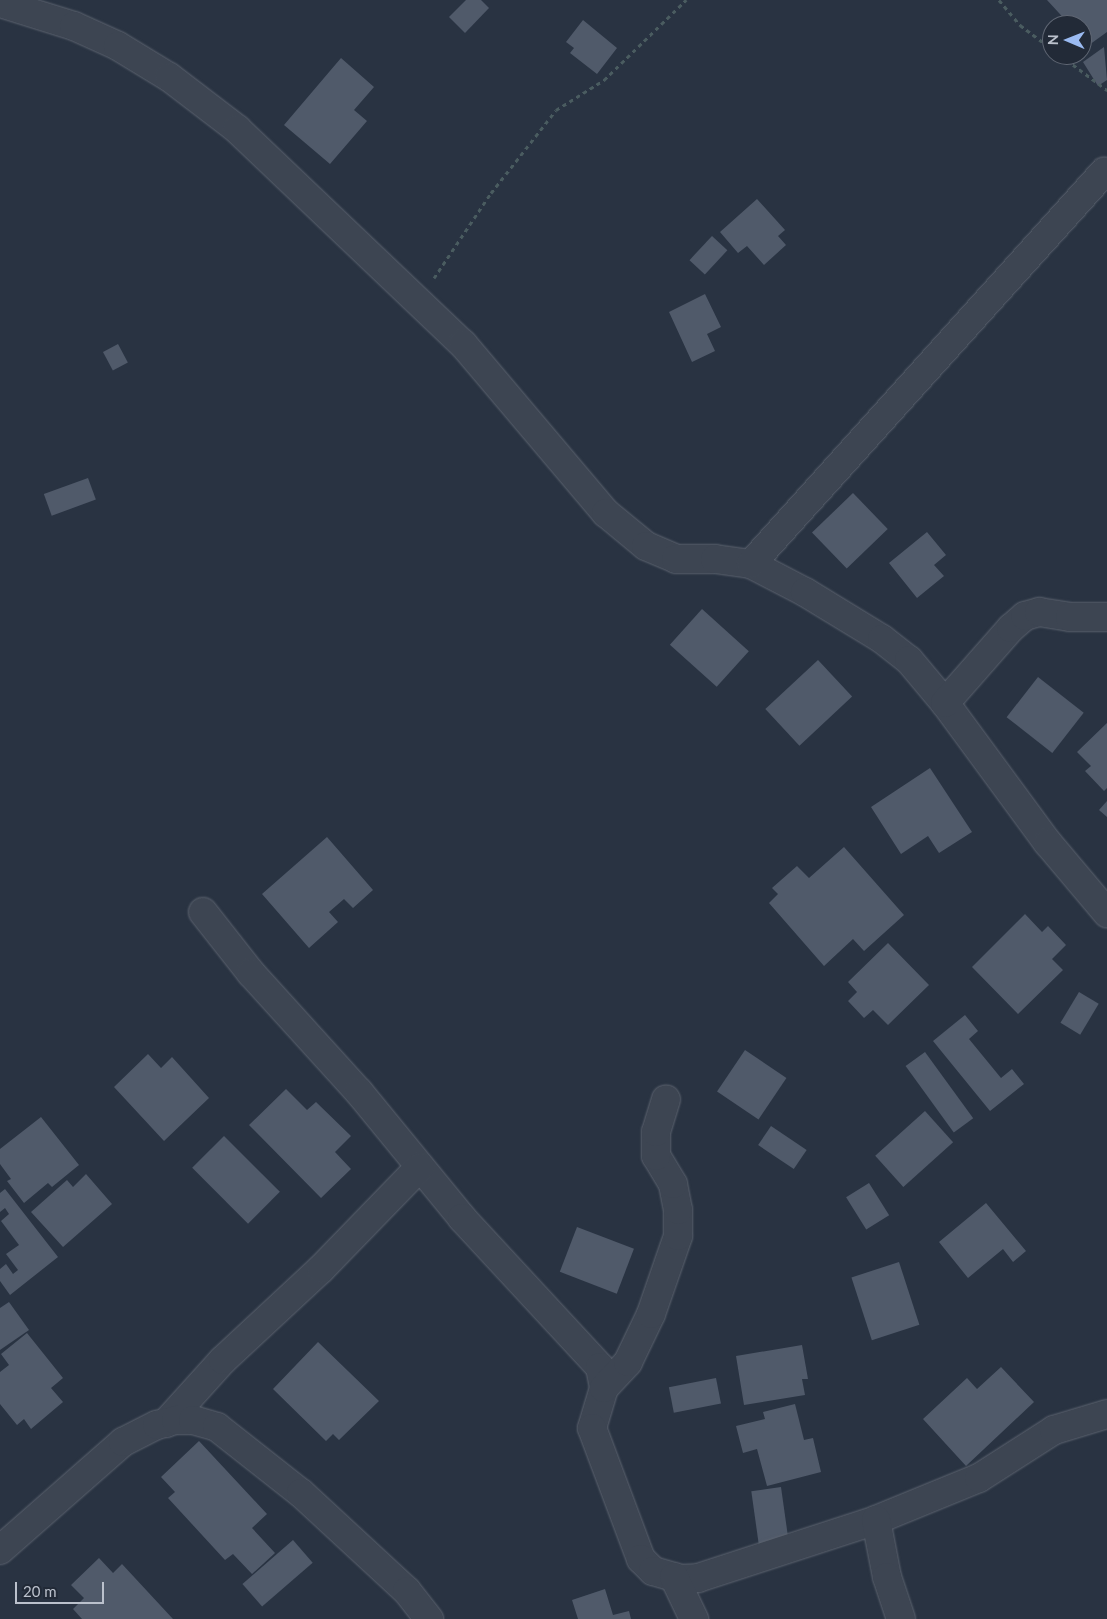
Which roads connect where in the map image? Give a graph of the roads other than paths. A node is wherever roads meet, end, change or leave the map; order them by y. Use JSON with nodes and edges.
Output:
{"nodes":[{"id":1,"x":0,"y":3,"type":"edge"},
{"id":2,"x":1104,"y":172,"type":"dead end"},
{"id":3,"x":751,"y":564,"type":"junction"},
{"id":4,"x":1107,"y":616,"type":"edge"},
{"id":5,"x":945,"y":703,"type":"junction"},
{"id":6,"x":203,"y":912,"type":"dead end"},
{"id":7,"x":1107,"y":913,"type":"edge"},
{"id":8,"x":666,"y":1099,"type":"dead end"},
{"id":9,"x":420,"y":1167,"type":"junction"},
{"id":10,"x":604,"y":1388,"type":"junction"},
{"id":11,"x":1107,"y":1414,"type":"edge"},
{"id":12,"x":166,"y":1423,"type":"junction"},
{"id":13,"x":876,"y":1520,"type":"junction"},
{"id":14,"x":0,"y":1550,"type":"edge"},
{"id":15,"x":674,"y":1577,"type":"junction"},
{"id":16,"x":429,"y":1619,"type":"edge"},
{"id":17,"x":694,"y":1619,"type":"edge"},
{"id":18,"x":902,"y":1619,"type":"edge"}],
"edges":[{"from":1,"to":3,"type":"street"},
{"from":2,"to":3,"type":"street"},
{"from":3,"to":5,"type":"street"},
{"from":4,"to":5,"type":"street"},
{"from":5,"to":7,"type":"street"},
{"from":6,"to":9,"type":"street"},
{"from":8,"to":10,"type":"street"},
{"from":9,"to":10,"type":"street"},
{"from":9,"to":12,"type":"street"},
{"from":10,"to":15,"type":"street"},
{"from":11,"to":13,"type":"street"},
{"from":12,"to":14,"type":"street"},
{"from":12,"to":16,"type":"street"},
{"from":13,"to":15,"type":"street"},
{"from":13,"to":18,"type":"street"},
{"from":15,"to":17,"type":"street"}]}
